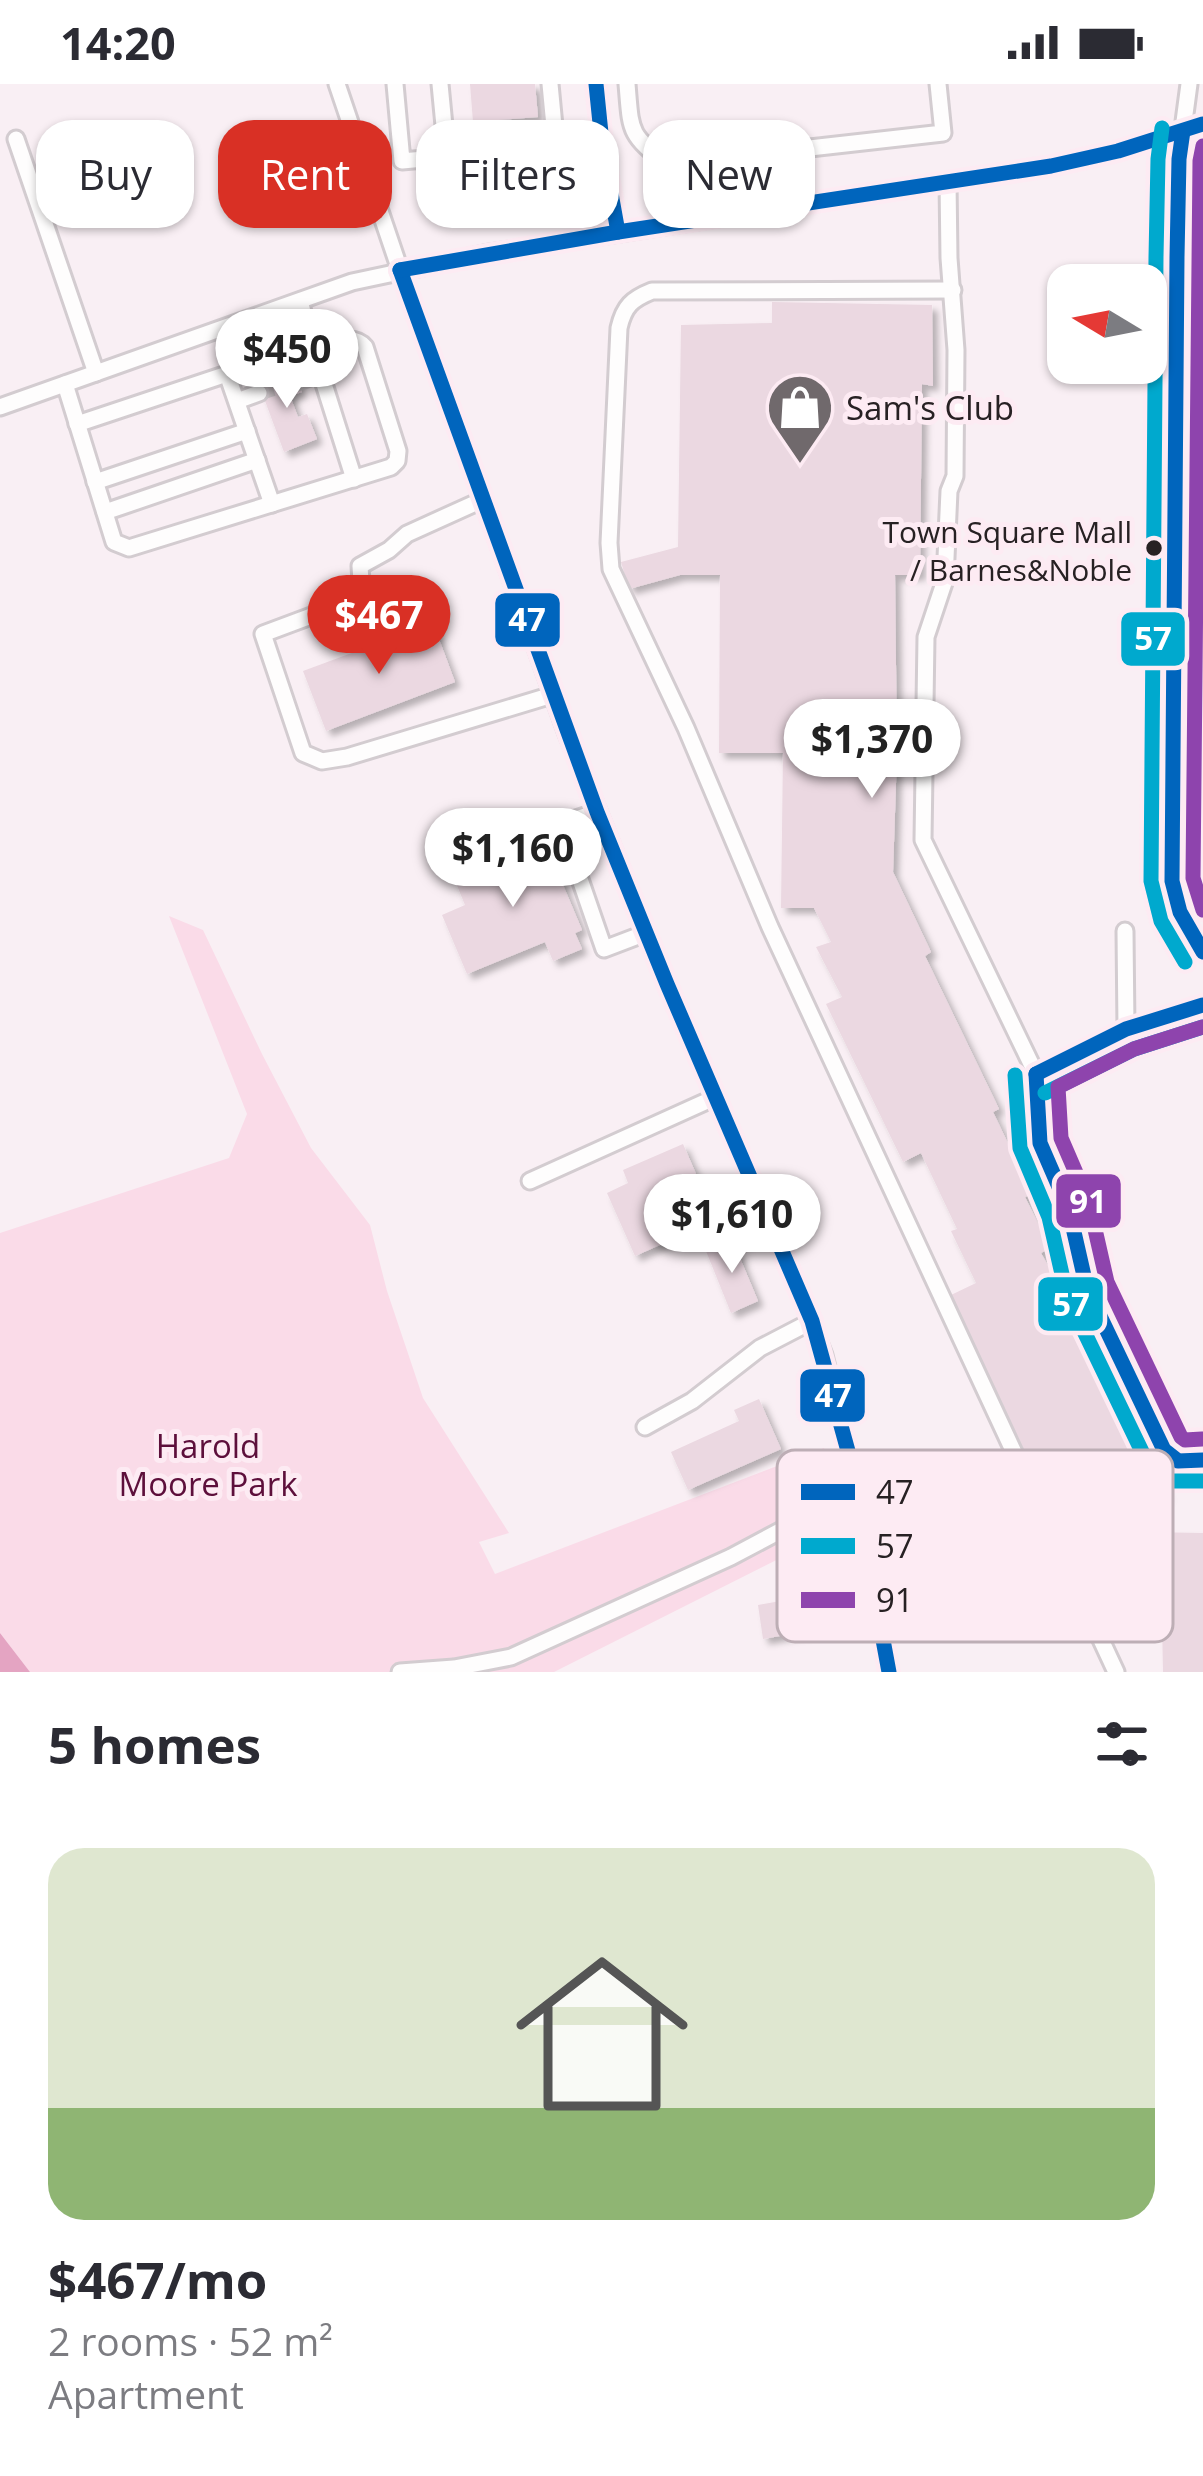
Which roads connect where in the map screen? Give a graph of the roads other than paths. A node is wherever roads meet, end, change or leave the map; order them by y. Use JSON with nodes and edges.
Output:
{"nodes":[{"id":1,"x":337,"y":84,"type":"edge"},
{"id":2,"x":395,"y":84,"type":"edge"},
{"id":3,"x":440,"y":84,"type":"edge"},
{"id":4,"x":550,"y":84,"type":"edge"},
{"id":5,"x":596,"y":84,"type":"edge"},
{"id":6,"x":627,"y":84,"type":"edge"},
{"id":7,"x":938,"y":84,"type":"edge"},
{"id":8,"x":1189,"y":84,"type":"edge"},
{"id":9,"x":443,"y":120,"type":"edge"},
{"id":10,"x":553,"y":120,"type":"edge"},
{"id":11,"x":600,"y":120,"type":"edge"},
{"id":12,"x":1203,"y":124,"type":"edge"},
{"id":13,"x":1183,"y":131,"type":"junction"},
{"id":14,"x":16,"y":139,"type":"dead end"},
{"id":15,"x":643,"y":144,"type":"edge"},
{"id":16,"x":815,"y":147,"type":"edge"},
{"id":17,"x":416,"y":160,"type":"edge"},
{"id":18,"x":948,"y":181,"type":"junction"},
{"id":19,"x":815,"y":201,"type":"edge"},
{"id":20,"x":617,"y":228,"type":"edge"},
{"id":21,"x":643,"y":228,"type":"edge"},
{"id":22,"x":618,"y":232,"type":"junction"},
{"id":23,"x":1203,"y":250,"type":"edge"},
{"id":24,"x":1177,"y":257,"type":"junction"},
{"id":25,"x":400,"y":270,"type":"junction"},
{"id":26,"x":953,"y":290,"type":"junction"},
{"id":27,"x":300,"y":301,"type":"junction"},
{"id":28,"x":313,"y":350,"type":"junction"},
{"id":29,"x":96,"y":373,"type":"junction"},
{"id":30,"x":227,"y":374,"type":"junction"},
{"id":31,"x":320,"y":374,"type":"junction"},
{"id":32,"x":295,"y":382,"type":"tunnel mouth"},
{"id":33,"x":65,"y":384,"type":"junction"},
{"id":34,"x":259,"y":393,"type":"tunnel mouth"},
{"id":35,"x":237,"y":401,"type":"junction"},
{"id":36,"x":0,"y":407,"type":"edge"},
{"id":37,"x":77,"y":424,"type":"junction"},
{"id":38,"x":1203,"y":428,"type":"edge"},
{"id":39,"x":1175,"y":429,"type":"junction"},
{"id":40,"x":247,"y":430,"type":"junction"},
{"id":41,"x":257,"y":460,"type":"junction"},
{"id":42,"x":354,"y":479,"type":"junction"},
{"id":43,"x":95,"y":482,"type":"junction"},
{"id":44,"x":482,"y":500,"type":"junction"},
{"id":45,"x":272,"y":504,"type":"junction"},
{"id":46,"x":105,"y":512,"type":"junction"},
{"id":47,"x":1203,"y":577,"type":"edge"},
{"id":48,"x":1174,"y":578,"type":"junction"},
{"id":49,"x":553,"y":695,"type":"junction"},
{"id":50,"x":597,"y":812,"type":"junction"},
{"id":51,"x":1174,"y":888,"type":"junction"},
{"id":52,"x":1203,"y":889,"type":"edge"},
{"id":53,"x":1125,"y":931,"type":"dead end"},
{"id":54,"x":646,"y":933,"type":"junction"},
{"id":55,"x":1198,"y":937,"type":"edge"},
{"id":56,"x":1203,"y":952,"type":"edge"},
{"id":57,"x":1203,"y":1005,"type":"edge"},
{"id":58,"x":1126,"y":1029,"type":"junction"},
{"id":59,"x":1036,"y":1074,"type":"junction"},
{"id":60,"x":716,"y":1096,"type":"junction"},
{"id":61,"x":530,"y":1181,"type":"dead end"},
{"id":62,"x":812,"y":1321,"type":"junction"},
{"id":63,"x":645,"y":1427,"type":"dead end"},
{"id":64,"x":847,"y":1450,"type":"edge"},
{"id":65,"x":1012,"y":1450,"type":"edge"},
{"id":66,"x":1164,"y":1450,"type":"edge"},
{"id":67,"x":1173,"y":1456,"type":"edge"},
{"id":68,"x":1203,"y":1460,"type":"edge"},
{"id":69,"x":777,"y":1532,"type":"edge"},
{"id":70,"x":884,"y":1642,"type":"edge"},
{"id":71,"x":1101,"y":1642,"type":"edge"},
{"id":72,"x":400,"y":1672,"type":"edge"},
{"id":73,"x":889,"y":1672,"type":"edge"},
{"id":74,"x":1115,"y":1672,"type":"edge"}],
"edges":[{"from":1,"to":25,"type":"street"},
{"from":2,"to":17,"type":"street"},
{"from":3,"to":9,"type":"street"},
{"from":4,"to":10,"type":"street"},
{"from":5,"to":11,"type":"street"},
{"from":6,"to":15,"type":"street"},
{"from":7,"to":16,"type":"street"},
{"from":8,"to":13,"type":"street"},
{"from":12,"to":13,"type":"street"},
{"from":13,"to":18,"type":"street"},
{"from":13,"to":24,"type":"street"},
{"from":14,"to":29,"type":"street"},
{"from":18,"to":19,"type":"street"},
{"from":18,"to":26,"type":"street"},
{"from":20,"to":22,"type":"street"},
{"from":21,"to":22,"type":"street"},
{"from":22,"to":25,"type":"street"},
{"from":23,"to":24,"type":"street"},
{"from":24,"to":39,"type":"street"},
{"from":25,"to":27,"type":"street"},
{"from":25,"to":44,"type":"street"},
{"from":26,"to":59,"type":"street"},
{"from":26,"to":65,"type":"street"},
{"from":27,"to":28,"type":"street"},
{"from":27,"to":29,"type":"street"},
{"from":28,"to":30,"type":"street"},
{"from":28,"to":31,"type":"street"},
{"from":28,"to":42,"type":"street"},
{"from":29,"to":33,"type":"street"},
{"from":30,"to":35,"type":"street"},
{"from":30,"to":37,"type":"street"},
{"from":31,"to":32,"type":"street"},
{"from":31,"to":42,"type":"street"},
{"from":33,"to":36,"type":"street"},
{"from":33,"to":37,"type":"street"},
{"from":34,"to":35,"type":"street"},
{"from":35,"to":40,"type":"street"},
{"from":37,"to":43,"type":"street"},
{"from":38,"to":39,"type":"street"},
{"from":39,"to":48,"type":"street"},
{"from":40,"to":41,"type":"street"},
{"from":40,"to":43,"type":"street"},
{"from":41,"to":45,"type":"street"},
{"from":41,"to":46,"type":"street"},
{"from":42,"to":45,"type":"street"},
{"from":43,"to":46,"type":"street"},
{"from":44,"to":49,"type":"street"},
{"from":44,"to":49,"type":"street"},
{"from":45,"to":46,"type":"street"},
{"from":47,"to":48,"type":"street"},
{"from":48,"to":51,"type":"street"},
{"from":49,"to":50,"type":"street"},
{"from":50,"to":54,"type":"street"},
{"from":50,"to":54,"type":"street"},
{"from":51,"to":52,"type":"street"},
{"from":51,"to":55,"type":"street"},
{"from":53,"to":58,"type":"street"},
{"from":54,"to":60,"type":"street"},
{"from":55,"to":56,"type":"street"},
{"from":57,"to":58,"type":"street"},
{"from":58,"to":59,"type":"street"},
{"from":59,"to":66,"type":"street"},
{"from":60,"to":61,"type":"street"},
{"from":60,"to":62,"type":"street"},
{"from":62,"to":63,"type":"street"},
{"from":62,"to":64,"type":"street"},
{"from":67,"to":68,"type":"street"},
{"from":69,"to":72,"type":"street"},
{"from":70,"to":73,"type":"street"},
{"from":71,"to":74,"type":"street"}]}
